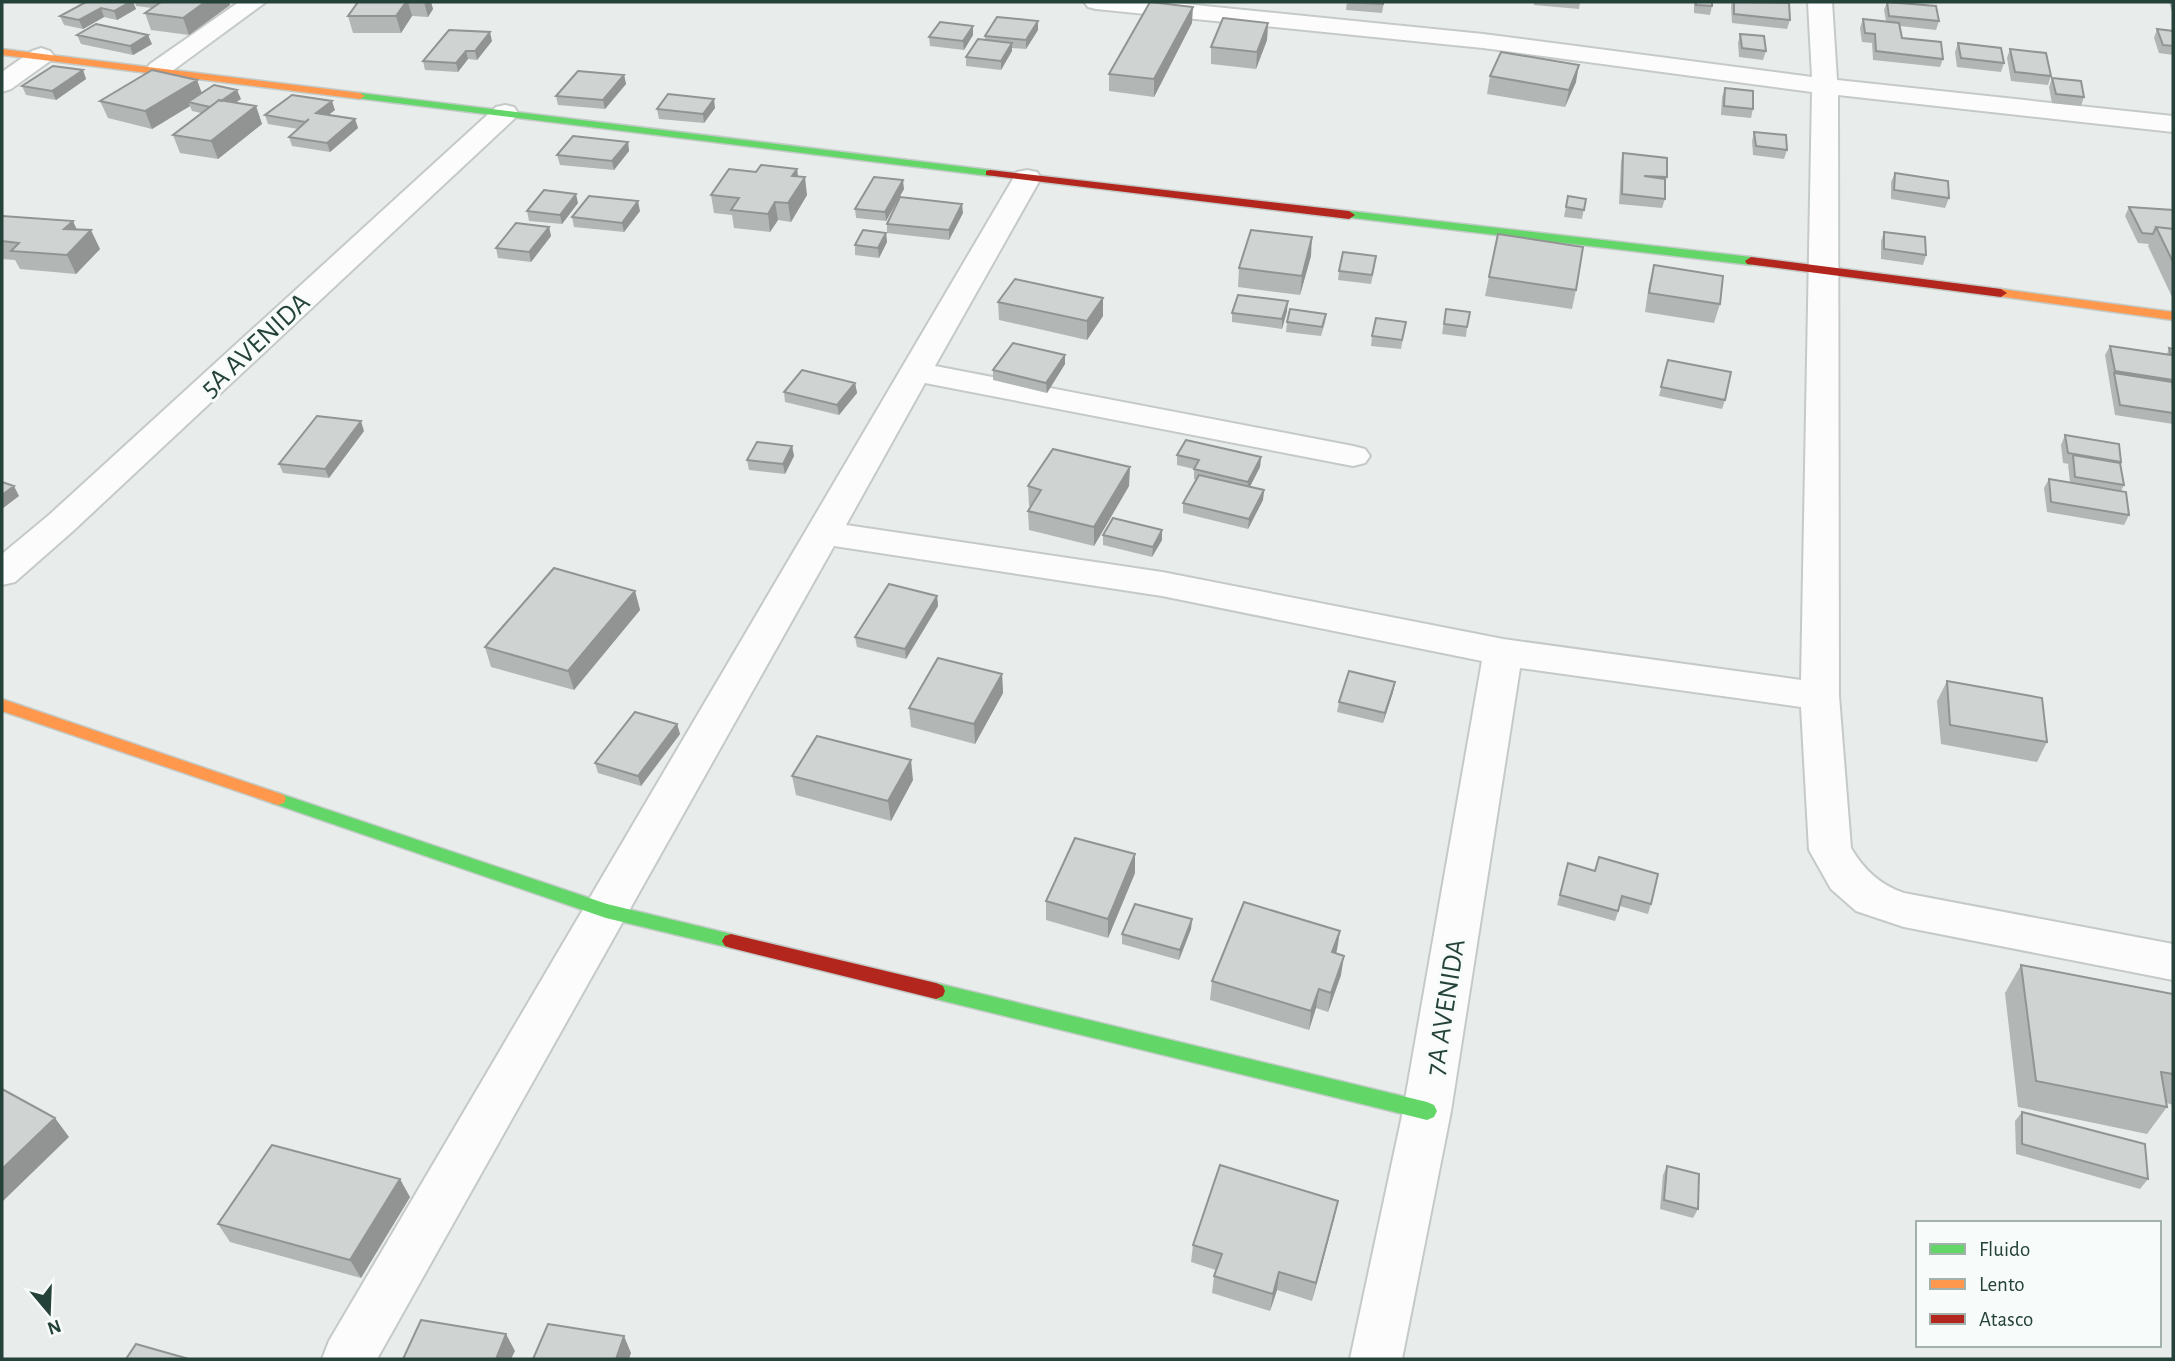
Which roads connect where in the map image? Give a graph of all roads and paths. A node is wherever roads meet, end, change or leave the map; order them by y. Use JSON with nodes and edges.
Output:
{"nodes":[{"id":1,"x":254,"y":2,"type":"edge"},
{"id":2,"x":1096,"y":2,"type":"edge"},
{"id":3,"x":1820,"y":2,"type":"edge"},
{"id":4,"x":2,"y":52,"type":"edge"},
{"id":5,"x":40,"y":56,"type":"junction"},
{"id":6,"x":159,"y":69,"type":"junction"},
{"id":7,"x":2,"y":84,"type":"edge"},
{"id":8,"x":1825,"y":86,"type":"junction"},
{"id":9,"x":505,"y":113,"type":"junction"},
{"id":10,"x":2173,"y":124,"type":"edge"},
{"id":11,"x":1027,"y":178,"type":"junction"},
{"id":12,"x":1823,"y":269,"type":"junction"},
{"id":13,"x":2173,"y":316,"type":"edge"},
{"id":14,"x":916,"y":372,"type":"junction"},
{"id":15,"x":1353,"y":456,"type":"dead end"},
{"id":16,"x":823,"y":533,"type":"junction"},
{"id":17,"x":2,"y":573,"type":"edge"},
{"id":18,"x":1503,"y":652,"type":"junction"},
{"id":19,"x":1820,"y":696,"type":"junction"},
{"id":20,"x":2,"y":705,"type":"edge"},
{"id":21,"x":606,"y":911,"type":"junction"},
{"id":22,"x":2173,"y":962,"type":"edge"},
{"id":23,"x":1427,"y":1111,"type":"junction"},
{"id":24,"x":348,"y":1359,"type":"edge"},
{"id":25,"x":1376,"y":1359,"type":"edge"}],
"edges":[{"from":1,"to":6,"type":"street"},
{"from":2,"to":8,"type":"street"},
{"from":3,"to":8,"type":"street"},
{"from":4,"to":5,"type":"street"},
{"from":5,"to":6,"type":"street"},
{"from":5,"to":7,"type":"street"},
{"from":6,"to":9,"type":"street"},
{"from":8,"to":10,"type":"street"},
{"from":8,"to":12,"type":"street"},
{"from":9,"to":11,"type":"street"},
{"from":9,"to":17,"type":"street","name":"5A AVENIDA"},
{"from":11,"to":12,"type":"street"},
{"from":11,"to":14,"type":"street"},
{"from":12,"to":13,"type":"street"},
{"from":12,"to":19,"type":"street"},
{"from":14,"to":15,"type":"street"},
{"from":14,"to":16,"type":"street"},
{"from":16,"to":18,"type":"street"},
{"from":16,"to":21,"type":"street"},
{"from":18,"to":19,"type":"street"},
{"from":18,"to":23,"type":"street","name":"7A AVENIDA"},
{"from":19,"to":22,"type":"street"},
{"from":20,"to":21,"type":"street"},
{"from":21,"to":23,"type":"street"},
{"from":21,"to":24,"type":"street"},
{"from":23,"to":25,"type":"street","name":"7A AVENIDA"}]}
